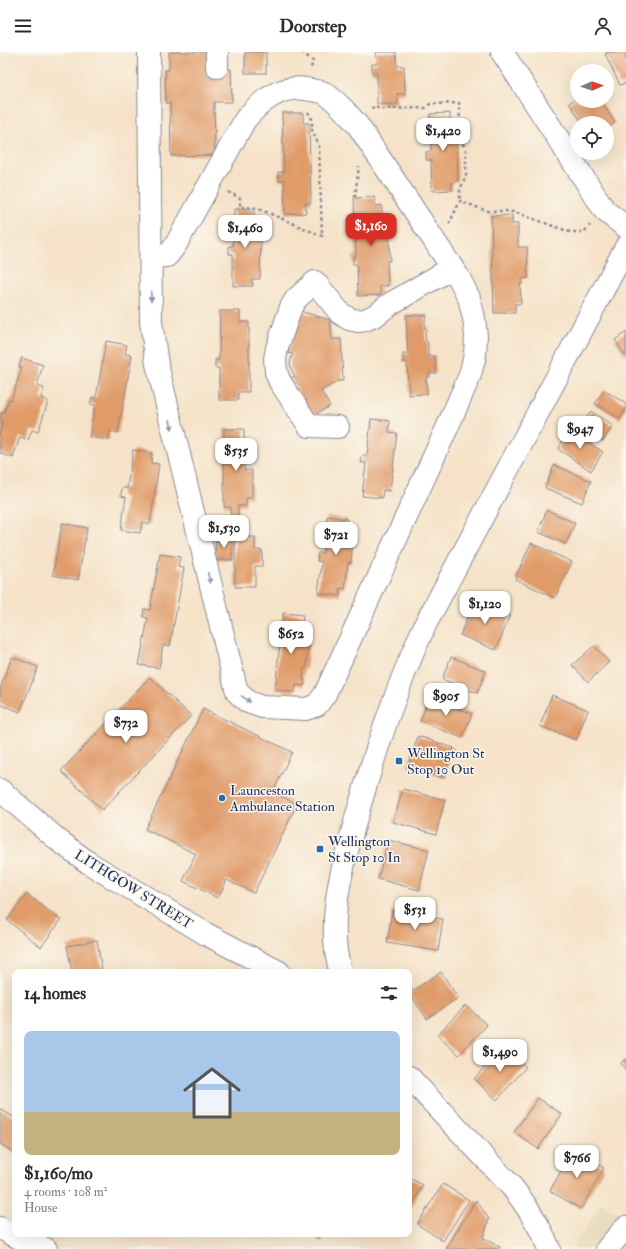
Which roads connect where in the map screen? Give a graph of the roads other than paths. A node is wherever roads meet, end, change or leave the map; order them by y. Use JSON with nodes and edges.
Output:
{"nodes":[{"id":1,"x":149,"y":52,"type":"edge"},
{"id":2,"x":502,"y":52,"type":"edge"},
{"id":3,"x":626,"y":227,"type":"edge"},
{"id":4,"x":626,"y":247,"type":"edge"},
{"id":5,"x":150,"y":258,"type":"junction"},
{"id":6,"x":452,"y":268,"type":"junction"},
{"id":7,"x":338,"y":427,"type":"dead end"},
{"id":8,"x":0,"y":790,"type":"edge"},
{"id":9,"x":273,"y":969,"type":"edge"},
{"id":10,"x":339,"y":969,"type":"edge"},
{"id":11,"x":412,"y":1080,"type":"edge"},
{"id":12,"x":626,"y":1227,"type":"edge"},
{"id":13,"x":0,"y":1228,"type":"edge"},
{"id":14,"x":12,"y":1234,"type":"edge"},
{"id":15,"x":17,"y":1237,"type":"edge"},
{"id":16,"x":46,"y":1249,"type":"edge"},
{"id":17,"x":549,"y":1249,"type":"edge"},
{"id":18,"x":607,"y":1249,"type":"edge"}],
"edges":[{"from":1,"to":5,"type":"main road"},
{"from":2,"to":3,"type":"main road"},
{"from":4,"to":10,"type":"main road"},
{"from":5,"to":6,"type":"main road"},
{"from":5,"to":6,"type":"main road","one_way":true},
{"from":6,"to":7,"type":"main road"},
{"from":8,"to":9,"type":"main road","name":"LITHGOW STREET"},
{"from":11,"to":17,"type":"main road"},
{"from":12,"to":18,"type":"main road"},
{"from":13,"to":14,"type":"main road"},
{"from":15,"to":16,"type":"main road"}]}
